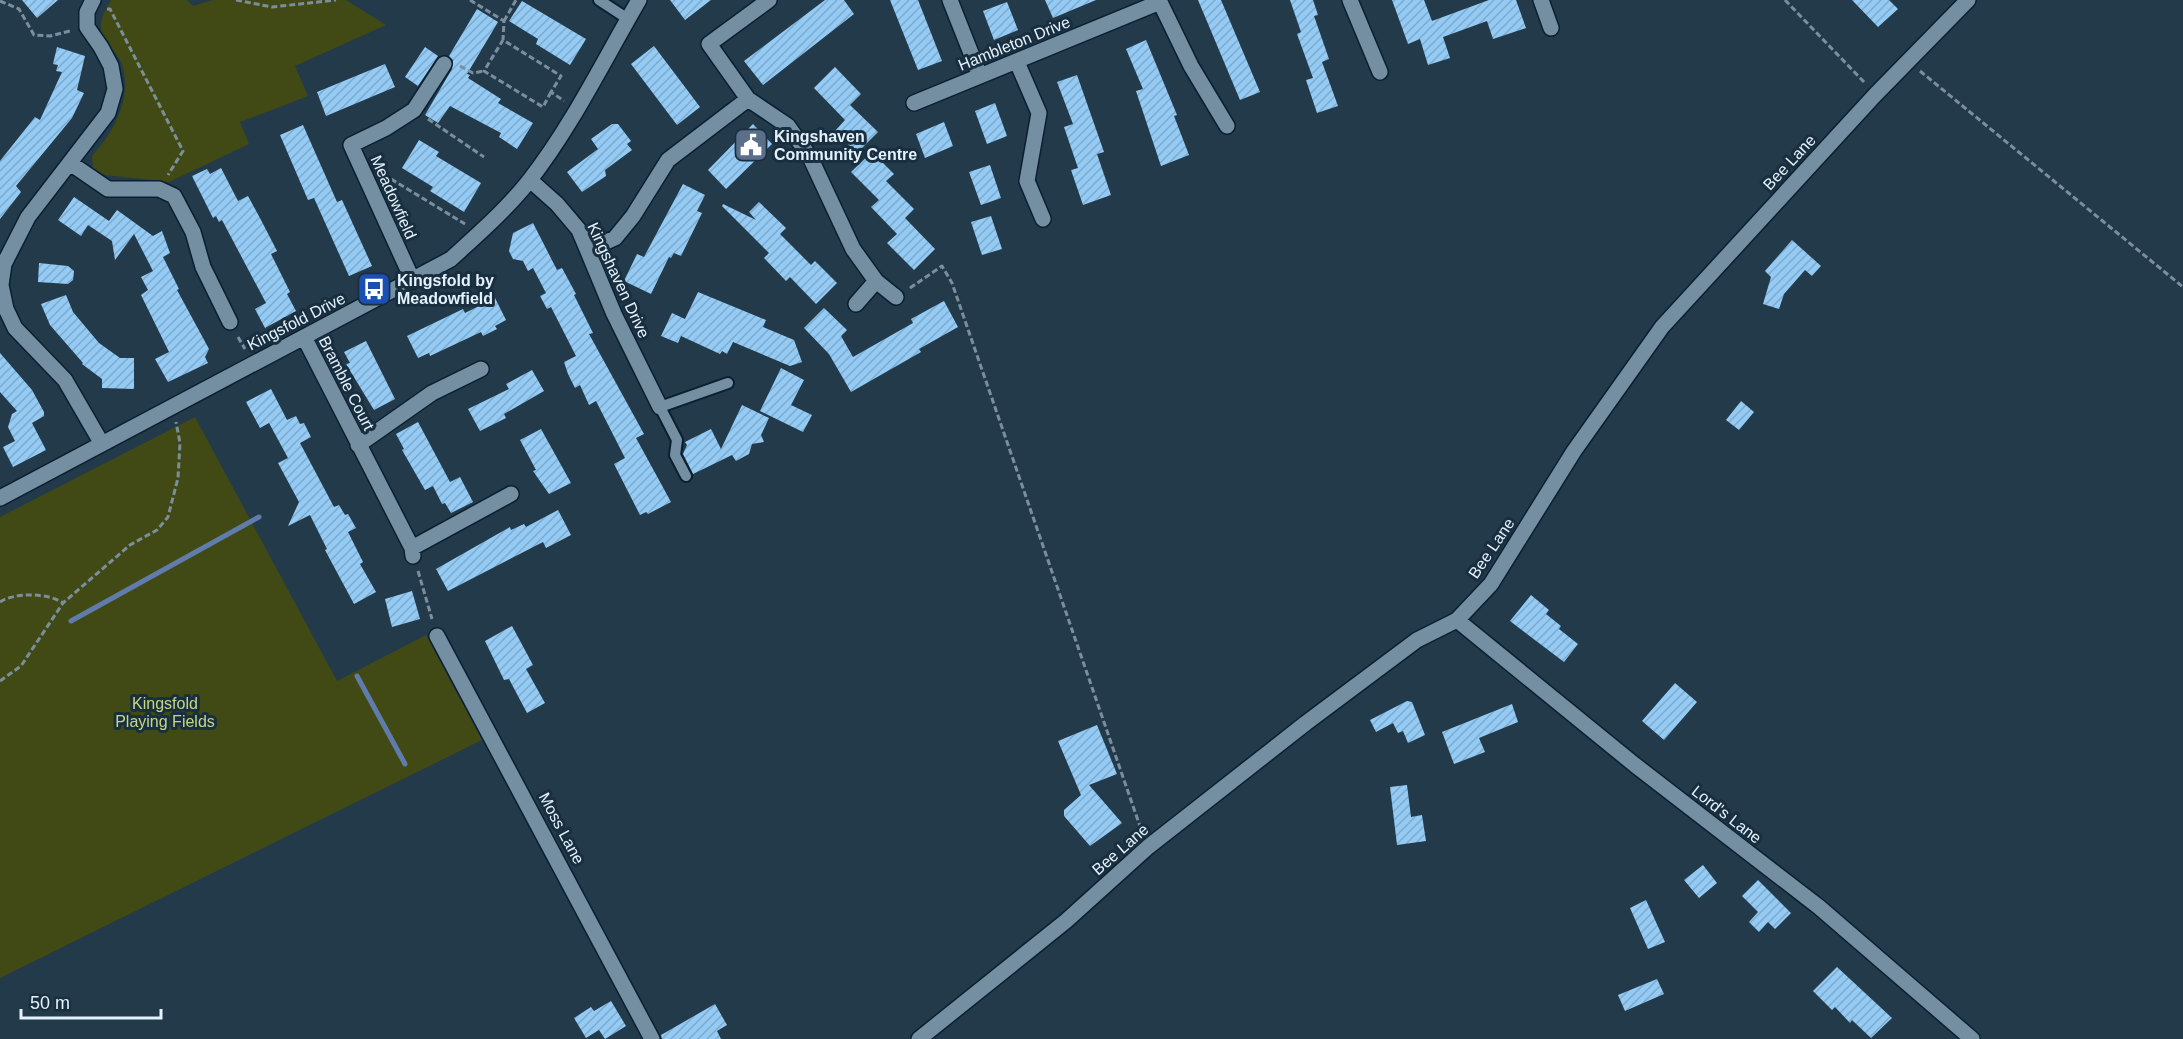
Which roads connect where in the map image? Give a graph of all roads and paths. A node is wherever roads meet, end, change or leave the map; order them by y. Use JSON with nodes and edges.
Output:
{"nodes":[{"id":1,"x":236,"y":0,"type":"edge"},
{"id":2,"x":336,"y":0,"type":"edge"},
{"id":3,"x":470,"y":0,"type":"edge"},
{"id":4,"x":516,"y":0,"type":"edge"},
{"id":5,"x":599,"y":0,"type":"edge"},
{"id":6,"x":639,"y":0,"type":"edge"},
{"id":7,"x":770,"y":0,"type":"edge"},
{"id":8,"x":950,"y":0,"type":"edge"},
{"id":9,"x":1350,"y":0,"type":"edge"},
{"id":10,"x":1542,"y":0,"type":"edge"},
{"id":11,"x":1785,"y":0,"type":"edge"},
{"id":12,"x":1968,"y":0,"type":"edge"},
{"id":13,"x":0,"y":1,"type":"edge"},
{"id":14,"x":1160,"y":1,"type":"edge"},
{"id":15,"x":89,"y":13,"type":"edge"},
{"id":16,"x":628,"y":19,"type":"junction"},
{"id":17,"x":504,"y":21,"type":"junction"},
{"id":18,"x":1551,"y":28,"type":"dead end"},
{"id":19,"x":502,"y":40,"type":"junction"},
{"id":20,"x":1908,"y":61,"type":"junction"},
{"id":21,"x":1017,"y":62,"type":"junction"},
{"id":22,"x":444,"y":64,"type":"joint"},
{"id":23,"x":484,"y":71,"type":"junction"},
{"id":24,"x":1380,"y":72,"type":"dead end"},
{"id":25,"x":980,"y":76,"type":"junction"},
{"id":26,"x":551,"y":92,"type":"junction"},
{"id":27,"x":1875,"y":94,"type":"junction"},
{"id":28,"x":748,"y":99,"type":"junction"},
{"id":29,"x":914,"y":103,"type":"dead end"},
{"id":30,"x":576,"y":109,"type":"junction"},
{"id":31,"x":414,"y":110,"type":"junction"},
{"id":32,"x":1227,"y":126,"type":"dead end"},
{"id":33,"x":484,"y":157,"type":"dead end"},
{"id":34,"x":70,"y":163,"type":"junction"},
{"id":35,"x":391,"y":178,"type":"dead end"},
{"id":36,"x":530,"y":180,"type":"junction"},
{"id":37,"x":159,"y":189,"type":"junction"},
{"id":38,"x":1043,"y":219,"type":"dead end"},
{"id":39,"x":479,"y":233,"type":"junction"},
{"id":40,"x":588,"y":250,"type":"junction"},
{"id":41,"x":413,"y":281,"type":"junction"},
{"id":42,"x":876,"y":281,"type":"junction"},
{"id":43,"x":2183,"y":287,"type":"edge"},
{"id":44,"x":896,"y":297,"type":"joint"},
{"id":45,"x":856,"y":304,"type":"dead end"},
{"id":46,"x":3,"y":312,"type":"edge"},
{"id":47,"x":230,"y":322,"type":"joint"},
{"id":48,"x":304,"y":337,"type":"junction"},
{"id":49,"x":253,"y":364,"type":"junction"},
{"id":50,"x":481,"y":369,"type":"dead end"},
{"id":51,"x":728,"y":383,"type":"dead end"},
{"id":52,"x":172,"y":407,"type":"junction"},
{"id":53,"x":660,"y":407,"type":"junction"},
{"id":54,"x":102,"y":444,"type":"junction"},
{"id":55,"x":358,"y":445,"type":"junction"},
{"id":56,"x":686,"y":476,"type":"dead end"},
{"id":57,"x":511,"y":494,"type":"dead end"},
{"id":58,"x":0,"y":498,"type":"edge"},
{"id":59,"x":412,"y":552,"type":"junction"},
{"id":60,"x":0,"y":602,"type":"edge"},
{"id":61,"x":63,"y":603,"type":"junction"},
{"id":62,"x":1457,"y":621,"type":"junction"},
{"id":63,"x":437,"y":636,"type":"joint"},
{"id":64,"x":0,"y":681,"type":"edge"},
{"id":65,"x":1148,"y":848,"type":"junction"},
{"id":66,"x":652,"y":1039,"type":"edge"},
{"id":67,"x":919,"y":1039,"type":"edge"},
{"id":68,"x":1972,"y":1039,"type":"edge"}],
"edges":[{"from":1,"to":2,"type":"path"},
{"from":3,"to":17,"type":"path"},
{"from":4,"to":17,"type":"path"},
{"from":5,"to":16,"type":"lane"},
{"from":6,"to":16,"type":"street","name":"Kingsfold Drive"},
{"from":7,"to":28,"type":"street"},
{"from":8,"to":25,"type":"street"},
{"from":9,"to":24,"type":"street"},
{"from":10,"to":18,"type":"street"},
{"from":11,"to":27,"type":"path"},
{"from":12,"to":20,"type":"street","name":"Bee Lane"},
{"from":13,"to":15,"type":"path"},
{"from":14,"to":21,"type":"street","name":"Hambleton Drive"},
{"from":14,"to":32,"type":"street"},
{"from":15,"to":34,"type":"street"},
{"from":15,"to":37,"type":"path"},
{"from":16,"to":30,"type":"street","name":"Kingsfold Drive"},
{"from":17,"to":19,"type":"path"},
{"from":19,"to":23,"type":"path"},
{"from":19,"to":26,"type":"path"},
{"from":20,"to":27,"type":"street","name":"Bee Lane"},
{"from":20,"to":43,"type":"path"},
{"from":21,"to":25,"type":"street","name":"Hambleton Drive"},
{"from":21,"to":38,"type":"street"},
{"from":22,"to":23,"type":"path"},
{"from":22,"to":31,"type":"street","name":"Meadowfield"},
{"from":23,"to":26,"type":"path"},
{"from":25,"to":29,"type":"street","name":"Hambleton Drive"},
{"from":26,"to":30,"type":"path"},
{"from":27,"to":62,"type":"street","name":"Bee Lane"},
{"from":28,"to":40,"type":"street"},
{"from":28,"to":42,"type":"street"},
{"from":30,"to":36,"type":"street","name":"Kingsfold Drive"},
{"from":31,"to":33,"type":"path"},
{"from":31,"to":41,"type":"street","name":"Meadowfield"},
{"from":34,"to":37,"type":"street"},
{"from":34,"to":46,"type":"street"},
{"from":35,"to":39,"type":"path"},
{"from":36,"to":39,"type":"street","name":"Kingsfold Drive"},
{"from":36,"to":40,"type":"street","name":"Kingshaven Drive"},
{"from":37,"to":47,"type":"street"},
{"from":39,"to":41,"type":"street","name":"Kingsfold Drive"},
{"from":40,"to":53,"type":"street","name":"Kingshaven Drive"},
{"from":41,"to":48,"type":"street","name":"Kingsfold Drive"},
{"from":42,"to":44,"type":"street"},
{"from":42,"to":45,"type":"street"},
{"from":44,"to":65,"type":"path"},
{"from":46,"to":54,"type":"street"},
{"from":47,"to":49,"type":"path"},
{"from":48,"to":49,"type":"street","name":"Kingsfold Drive"},
{"from":48,"to":55,"type":"street","name":"Bramble Court"},
{"from":49,"to":52,"type":"street","name":"Kingsfold Drive"},
{"from":50,"to":55,"type":"street","name":"Bramble Court"},
{"from":51,"to":53,"type":"lane"},
{"from":52,"to":54,"type":"street","name":"Kingsfold Drive"},
{"from":52,"to":61,"type":"path"},
{"from":53,"to":56,"type":"lane"},
{"from":54,"to":58,"type":"street","name":"Kingsfold Drive"},
{"from":55,"to":59,"type":"street","name":"Bramble Court"},
{"from":57,"to":59,"type":"street"},
{"from":59,"to":63,"type":"path"},
{"from":60,"to":61,"type":"path"},
{"from":61,"to":64,"type":"path"},
{"from":62,"to":65,"type":"street","name":"Bee Lane"},
{"from":62,"to":68,"type":"street","name":"Lord's Lane"},
{"from":63,"to":66,"type":"street","name":"Moss Lane"},
{"from":65,"to":67,"type":"street","name":"Bee Lane"}]}
